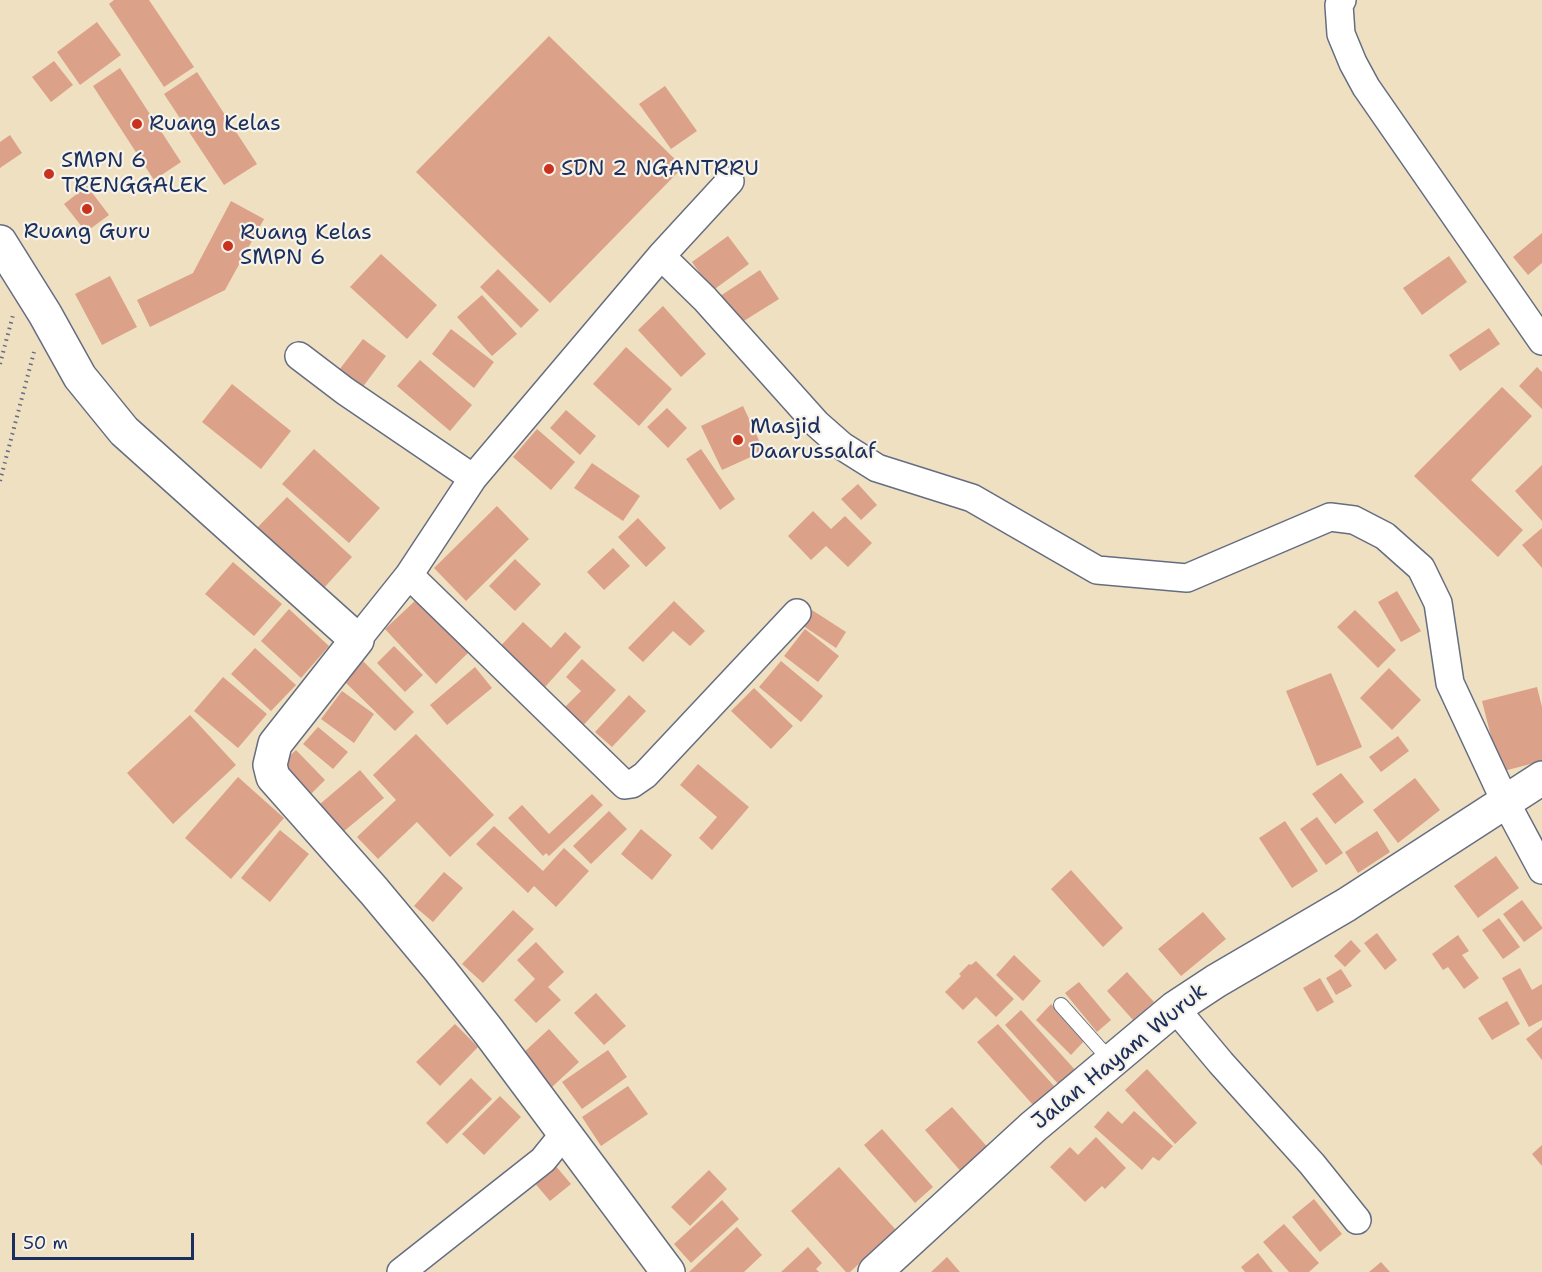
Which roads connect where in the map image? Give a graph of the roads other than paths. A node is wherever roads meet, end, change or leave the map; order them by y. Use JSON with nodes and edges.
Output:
{"nodes":[{"id":1,"x":1342,"y":0,"type":"edge"},
{"id":2,"x":730,"y":181,"type":"dead end"},
{"id":3,"x":0,"y":242,"type":"edge"},
{"id":4,"x":661,"y":256,"type":"junction"},
{"id":5,"x":1542,"y":341,"type":"edge"},
{"id":6,"x":299,"y":356,"type":"dead end"},
{"id":7,"x":473,"y":478,"type":"junction"},
{"id":8,"x":409,"y":575,"type":"junction"},
{"id":9,"x":797,"y":613,"type":"dead end"},
{"id":10,"x":357,"y":640,"type":"junction"},
{"id":11,"x":1542,"y":778,"type":"edge"},
{"id":12,"x":1505,"y":801,"type":"junction"},
{"id":13,"x":1542,"y":870,"type":"edge"},
{"id":14,"x":1061,"y":1005,"type":"dead end"},
{"id":15,"x":1175,"y":1008,"type":"junction"},
{"id":16,"x":1111,"y":1061,"type":"junction"},
{"id":17,"x":564,"y":1134,"type":"junction"},
{"id":18,"x":1358,"y":1220,"type":"dead end"},
{"id":19,"x":401,"y":1272,"type":"edge"},
{"id":20,"x":668,"y":1272,"type":"edge"},
{"id":21,"x":875,"y":1272,"type":"edge"}],
"edges":[{"from":1,"to":5,"type":"street"},
{"from":2,"to":4,"type":"street"},
{"from":3,"to":10,"type":"street"},
{"from":4,"to":7,"type":"street"},
{"from":4,"to":12,"type":"street"},
{"from":6,"to":7,"type":"street"},
{"from":7,"to":8,"type":"street"},
{"from":8,"to":9,"type":"street"},
{"from":8,"to":10,"type":"street"},
{"from":10,"to":17,"type":"street"},
{"from":11,"to":12,"type":"street","name":"Jalan Hayam Wuruk"},
{"from":12,"to":13,"type":"street"},
{"from":12,"to":15,"type":"street","name":"Jalan Hayam Wuruk"},
{"from":14,"to":16,"type":"lane"},
{"from":15,"to":16,"type":"street","name":"Jalan Hayam Wuruk"},
{"from":15,"to":18,"type":"street"},
{"from":16,"to":21,"type":"street","name":"Jalan Hayam Wuruk"},
{"from":17,"to":19,"type":"street"},
{"from":17,"to":20,"type":"street"}]}
